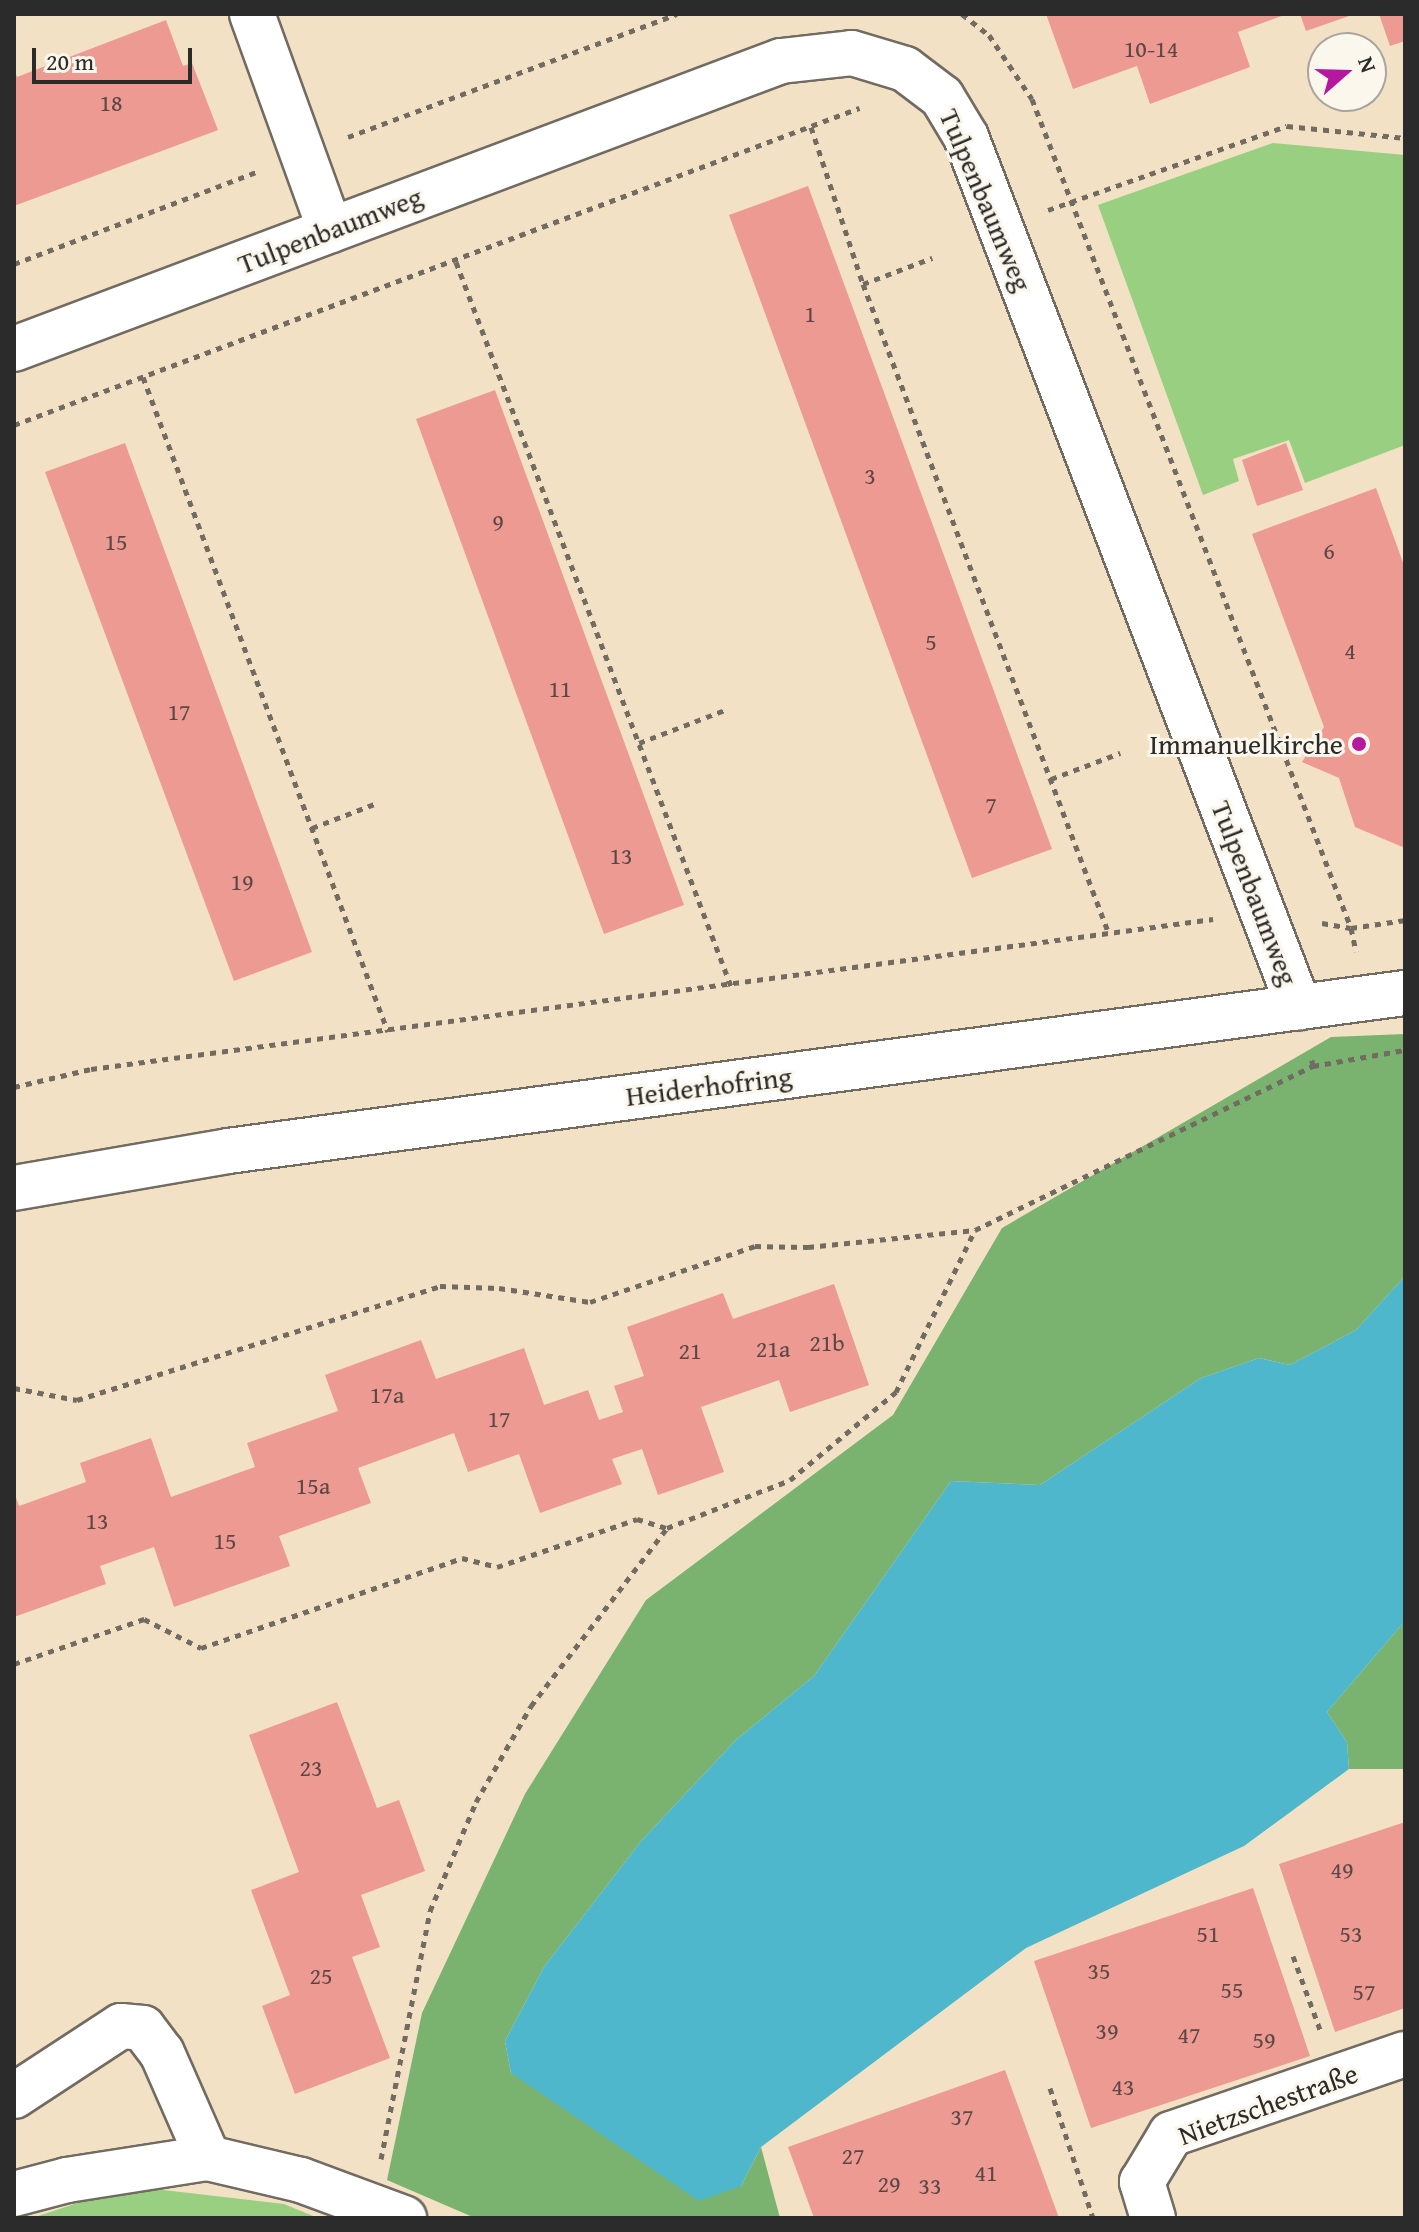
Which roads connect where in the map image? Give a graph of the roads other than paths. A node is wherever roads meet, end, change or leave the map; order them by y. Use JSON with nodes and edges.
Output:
{"nodes":[{"id":1,"x":252,"y":14,"type":"edge"},
{"id":2,"x":330,"y":230,"type":"junction"},
{"id":3,"x":14,"y":349,"type":"edge"},
{"id":4,"x":1405,"y":993,"type":"edge"},
{"id":5,"x":1299,"y":1007,"type":"junction"},
{"id":6,"x":14,"y":1188,"type":"edge"},
{"id":7,"x":1405,"y":2054,"type":"edge"},
{"id":8,"x":14,"y":2096,"type":"edge"},
{"id":9,"x":208,"y":2158,"type":"junction"},
{"id":10,"x":14,"y":2194,"type":"edge"},
{"id":11,"x":388,"y":2212,"type":"edge"},
{"id":12,"x":1153,"y":2218,"type":"edge"}],
"edges":[{"from":1,"to":2,"type":"street"},
{"from":2,"to":3,"type":"street","name":"Tulpenbaumweg"},
{"from":2,"to":5,"type":"street","name":"Tulpenbaumweg"},
{"from":4,"to":5,"type":"street","name":"Heiderhofring"},
{"from":5,"to":6,"type":"street","name":"Heiderhofring"},
{"from":7,"to":12,"type":"street","name":"Nietzschestraße"},
{"from":8,"to":9,"type":"street"},
{"from":9,"to":10,"type":"street"},
{"from":9,"to":11,"type":"street"}]}
